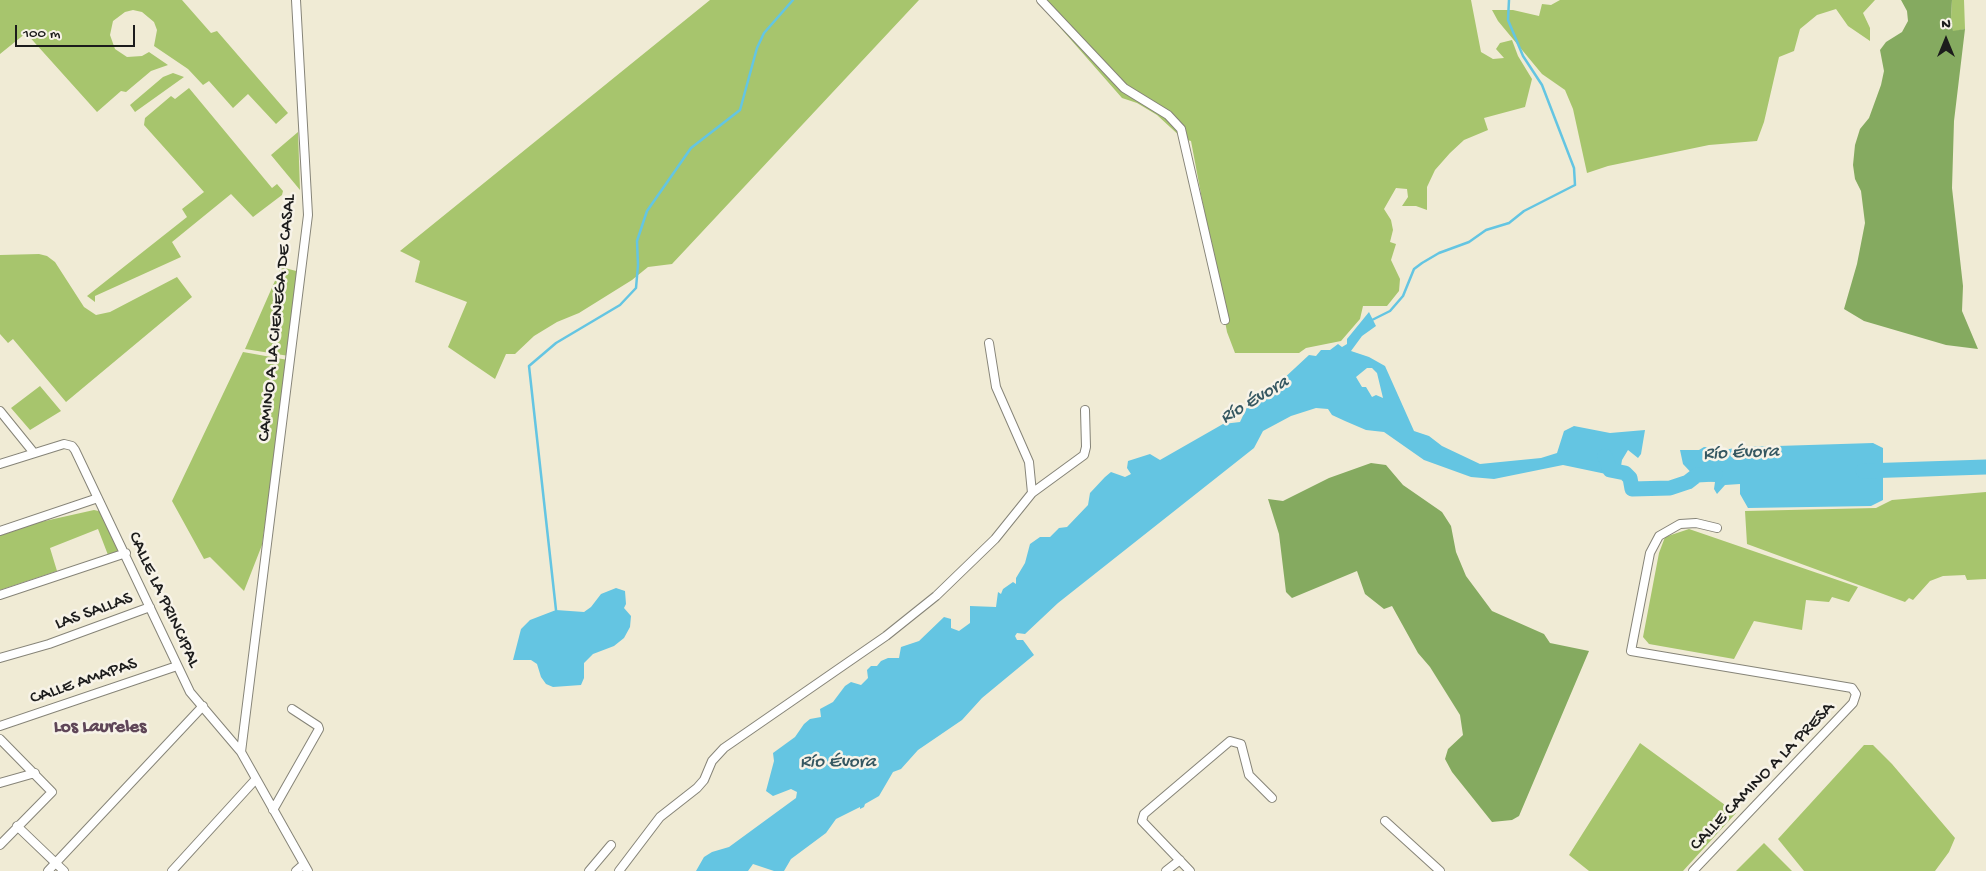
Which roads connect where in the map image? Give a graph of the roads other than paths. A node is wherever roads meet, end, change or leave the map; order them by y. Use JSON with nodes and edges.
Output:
{"nodes":[{"id":1,"x":296,"y":0,"type":"edge"},
{"id":2,"x":1041,"y":0,"type":"edge"},
{"id":3,"x":1225,"y":320,"type":"dead end"},
{"id":4,"x":989,"y":343,"type":"dead end"},
{"id":5,"x":1085,"y":410,"type":"dead end"},
{"id":6,"x":0,"y":411,"type":"edge"},
{"id":7,"x":34,"y":453,"type":"junction"},
{"id":8,"x":0,"y":464,"type":"edge"},
{"id":9,"x":1032,"y":493,"type":"junction"},
{"id":10,"x":98,"y":498,"type":"junction"},
{"id":11,"x":1717,"y":528,"type":"dead end"},
{"id":12,"x":0,"y":531,"type":"edge"},
{"id":13,"x":126,"y":553,"type":"junction"},
{"id":14,"x":1,"y":595,"type":"edge"},
{"id":15,"x":150,"y":607,"type":"junction"},
{"id":16,"x":0,"y":658,"type":"edge"},
{"id":17,"x":177,"y":666,"type":"junction"},
{"id":18,"x":203,"y":706,"type":"junction"},
{"id":19,"x":292,"y":708,"type":"dead end"},
{"id":20,"x":0,"y":726,"type":"edge"},
{"id":21,"x":0,"y":738,"type":"edge"},
{"id":22,"x":240,"y":752,"type":"junction"},
{"id":23,"x":35,"y":773,"type":"junction"},
{"id":24,"x":255,"y":780,"type":"junction"},
{"id":25,"x":0,"y":783,"type":"edge"},
{"id":26,"x":1272,"y":798,"type":"dead end"},
{"id":27,"x":273,"y":810,"type":"junction"},
{"id":28,"x":1385,"y":821,"type":"dead end"},
{"id":29,"x":17,"y":826,"type":"junction"},
{"id":30,"x":0,"y":845,"type":"edge"},
{"id":31,"x":611,"y":845,"type":"dead end"},
{"id":32,"x":1180,"y":860,"type":"junction"},
{"id":33,"x":56,"y":863,"type":"junction"},
{"id":34,"x":306,"y":867,"type":"edge"},
{"id":35,"x":48,"y":871,"type":"edge"},
{"id":36,"x":64,"y":871,"type":"edge"},
{"id":37,"x":172,"y":871,"type":"edge"},
{"id":38,"x":296,"y":871,"type":"edge"},
{"id":39,"x":589,"y":871,"type":"edge"},
{"id":40,"x":619,"y":871,"type":"edge"},
{"id":41,"x":1166,"y":871,"type":"edge"},
{"id":42,"x":1190,"y":871,"type":"edge"},
{"id":43,"x":1440,"y":871,"type":"edge"},
{"id":44,"x":1694,"y":871,"type":"edge"}],
"edges":[{"from":1,"to":22,"type":"street","name":"CAMINO A LA CIENEGA DE CASAL"},
{"from":2,"to":3,"type":"street"},
{"from":4,"to":9,"type":"street"},
{"from":5,"to":9,"type":"street"},
{"from":6,"to":7,"type":"street"},
{"from":7,"to":8,"type":"street"},
{"from":7,"to":10,"type":"street","name":"CALLE LA PRINCIPAL"},
{"from":9,"to":40,"type":"street"},
{"from":10,"to":12,"type":"street"},
{"from":10,"to":13,"type":"street","name":"CALLE LA PRINCIPAL"},
{"from":11,"to":44,"type":"street","name":"CALLE CAMINO A LA PRESA"},
{"from":13,"to":14,"type":"street"},
{"from":13,"to":15,"type":"street","name":"CALLE LA PRINCIPAL"},
{"from":15,"to":16,"type":"street","name":"LAS SALLAS"},
{"from":15,"to":17,"type":"street","name":"CALLE LA PRINCIPAL"},
{"from":17,"to":18,"type":"street","name":"CALLE LA PRINCIPAL"},
{"from":17,"to":20,"type":"street","name":"CALLE AMAPAS"},
{"from":18,"to":22,"type":"street","name":"CALLE LA PRINCIPAL"},
{"from":18,"to":33,"type":"street"},
{"from":19,"to":27,"type":"street"},
{"from":21,"to":23,"type":"street"},
{"from":22,"to":24,"type":"street"},
{"from":23,"to":25,"type":"street"},
{"from":23,"to":29,"type":"street"},
{"from":24,"to":27,"type":"street"},
{"from":24,"to":37,"type":"street"},
{"from":26,"to":32,"type":"street"},
{"from":27,"to":34,"type":"street"},
{"from":28,"to":43,"type":"street"},
{"from":29,"to":30,"type":"street"},
{"from":29,"to":33,"type":"street"},
{"from":31,"to":39,"type":"street"},
{"from":32,"to":41,"type":"street"},
{"from":32,"to":42,"type":"street"},
{"from":33,"to":35,"type":"street"},
{"from":33,"to":36,"type":"street"},
{"from":34,"to":38,"type":"street"}]}
